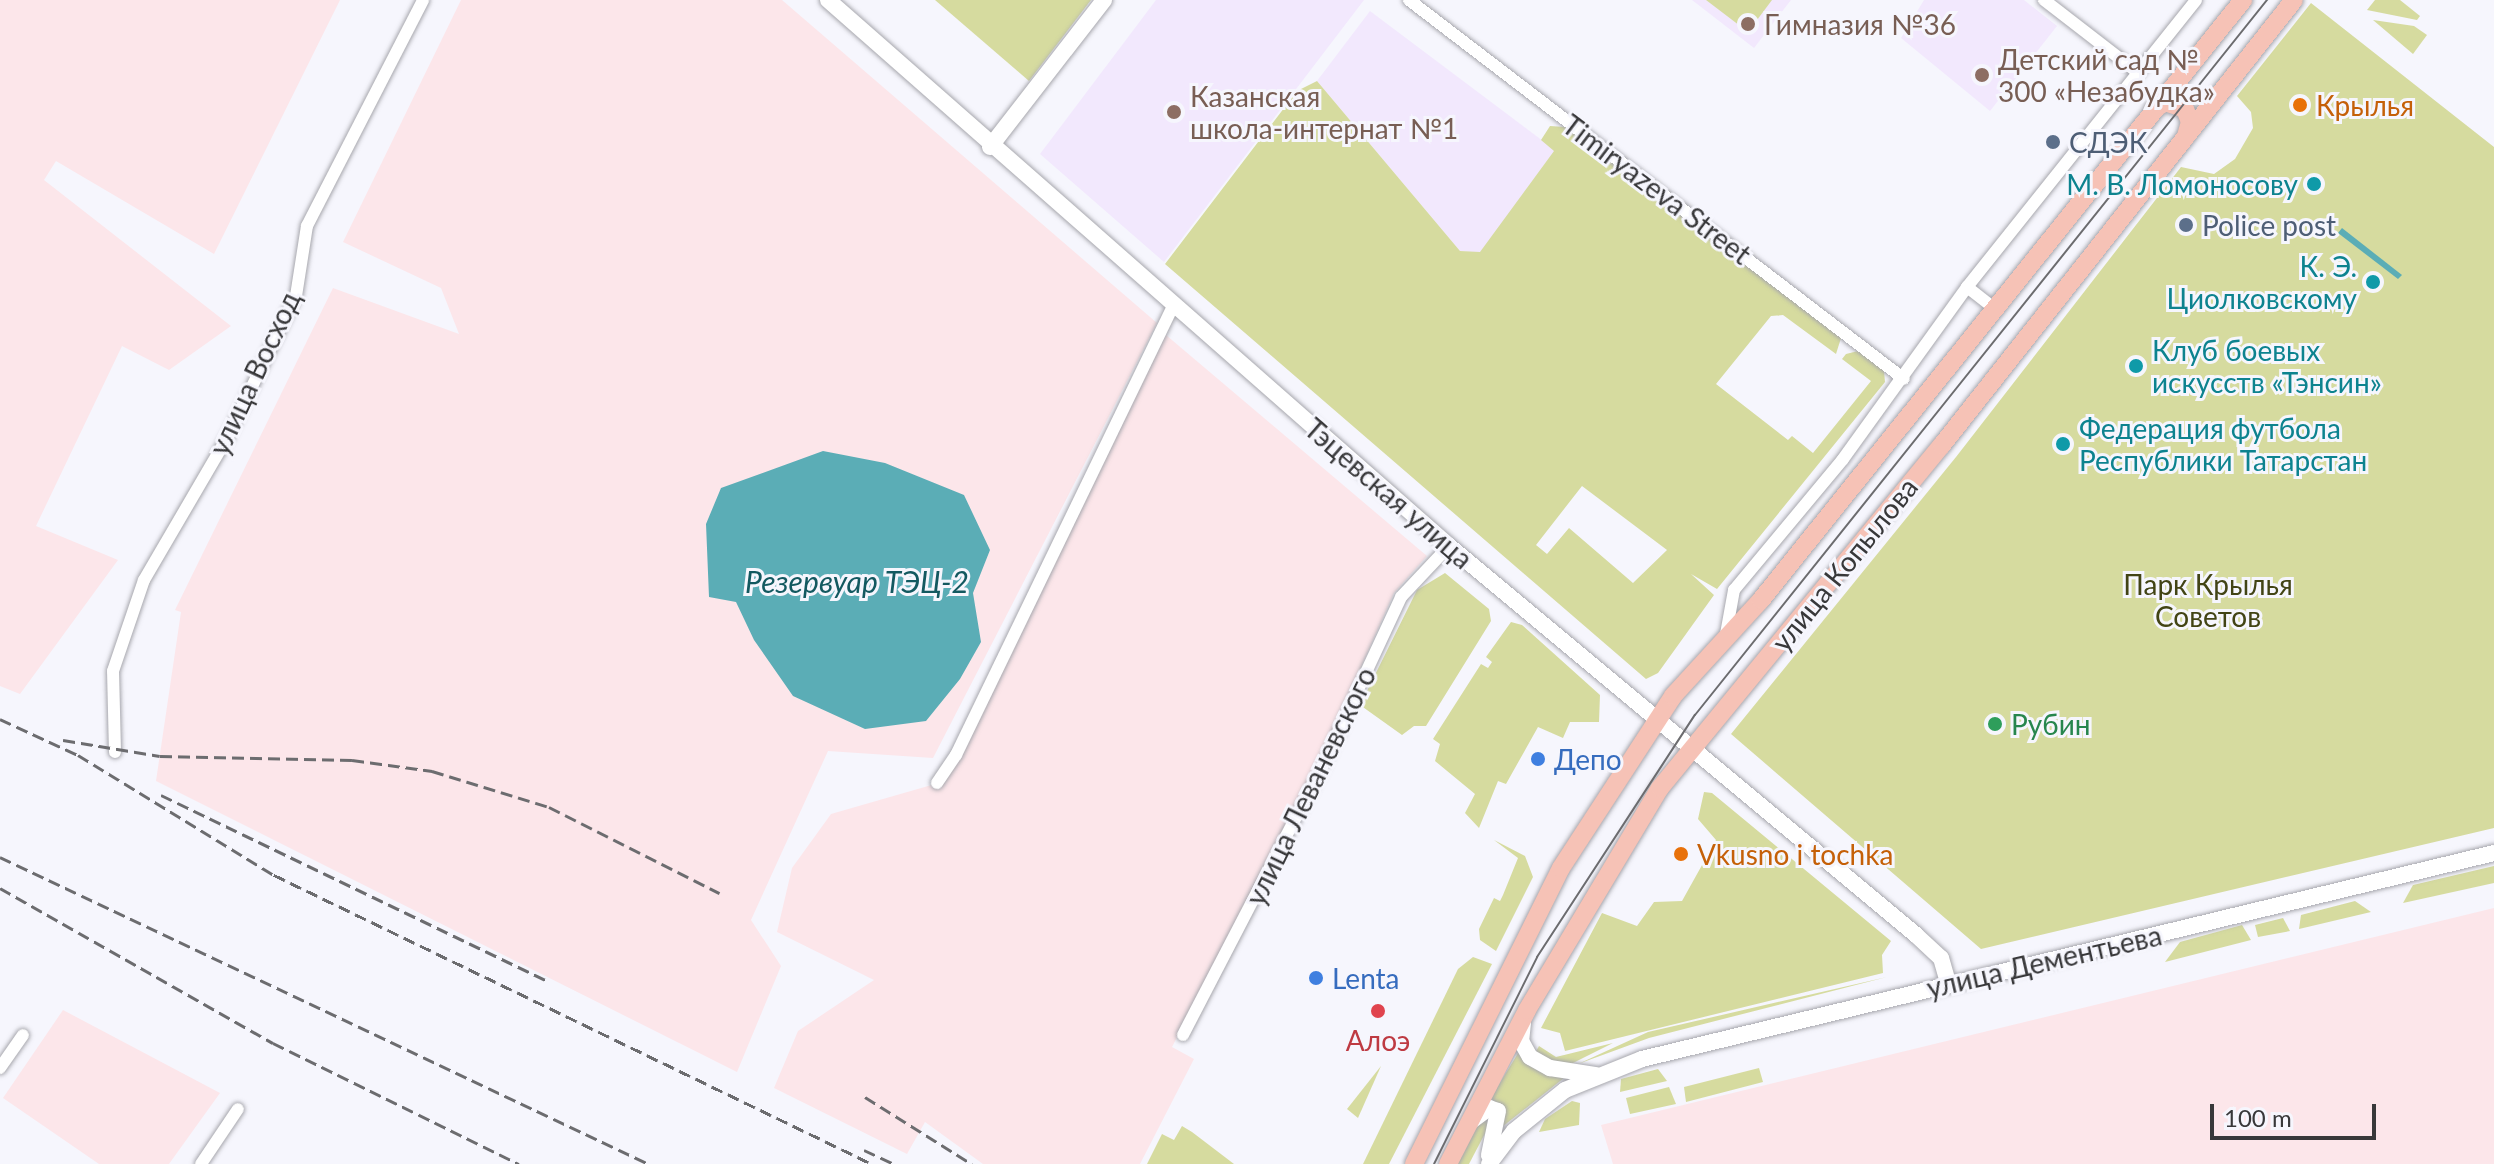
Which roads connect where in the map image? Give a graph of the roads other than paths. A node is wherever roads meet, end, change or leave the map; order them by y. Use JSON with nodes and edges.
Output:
{"nodes":[{"id":1,"x":423,"y":0,"type":"edge"},
{"id":2,"x":828,"y":0,"type":"edge"},
{"id":3,"x":1104,"y":0,"type":"edge"},
{"id":4,"x":1409,"y":0,"type":"edge"},
{"id":5,"x":2044,"y":0,"type":"edge"},
{"id":6,"x":2196,"y":0,"type":"edge"},
{"id":7,"x":2243,"y":0,"type":"edge"},
{"id":8,"x":2294,"y":0,"type":"edge"},
{"id":9,"x":2137,"y":72,"type":"junction"},
{"id":10,"x":2153,"y":110,"type":"junction"},
{"id":11,"x":2186,"y":136,"type":"junction"},
{"id":12,"x":990,"y":147,"type":"junction"},
{"id":13,"x":1967,"y":287,"type":"junction"},
{"id":14,"x":1173,"y":306,"type":"junction"},
{"id":15,"x":1994,"y":308,"type":"junction"},
{"id":16,"x":1904,"y":379,"type":"junction"},
{"id":17,"x":1449,"y":546,"type":"junction"},
{"id":18,"x":1726,"y":634,"type":"junction"},
{"id":19,"x":1657,"y":718,"type":"junction"},
{"id":20,"x":1696,"y":746,"type":"junction"},
{"id":21,"x":115,"y":752,"type":"dead end"},
{"id":22,"x":937,"y":783,"type":"dead end"},
{"id":23,"x":2494,"y":853,"type":"edge"},
{"id":24,"x":1948,"y":983,"type":"junction"},
{"id":25,"x":1523,"y":1018,"type":"junction"},
{"id":26,"x":23,"y":1035,"type":"dead end"},
{"id":27,"x":1183,"y":1035,"type":"dead end"},
{"id":28,"x":0,"y":1068,"type":"edge"},
{"id":29,"x":1596,"y":1075,"type":"junction"},
{"id":30,"x":238,"y":1109,"type":"dead end"},
{"id":31,"x":1469,"y":1123,"type":"junction"},
{"id":32,"x":201,"y":1164,"type":"edge"},
{"id":33,"x":1414,"y":1164,"type":"edge"},
{"id":34,"x":1448,"y":1164,"type":"edge"},
{"id":35,"x":1488,"y":1164,"type":"edge"}],
"edges":[{"from":1,"to":21,"type":"street","name":"улица Восход"},
{"from":2,"to":12,"type":"main road","name":"Тэцевская улица"},
{"from":3,"to":12,"type":"main road"},
{"from":4,"to":16,"type":"street","name":"Timiryazeva Street"},
{"from":5,"to":9,"type":"street"},
{"from":6,"to":9,"type":"street","name":"улица Копылова"},
{"from":7,"to":10,"type":"main road","name":"улица Копылова"},
{"from":8,"to":11,"type":"main road","name":"улица Копылова"},
{"from":9,"to":13,"type":"street","name":"улица Копылова"},
{"from":10,"to":11,"type":"main road"},
{"from":10,"to":15,"type":"main road","name":"улица Копылова"},
{"from":11,"to":20,"type":"main road","name":"улица Копылова"},
{"from":12,"to":14,"type":"main road","name":"Тэцевская улица"},
{"from":13,"to":15,"type":"street"},
{"from":13,"to":16,"type":"street","name":"улица Копылова"},
{"from":14,"to":17,"type":"main road","name":"Тэцевская улица"},
{"from":14,"to":22,"type":"street"},
{"from":15,"to":18,"type":"main road","name":"улица Копылова"},
{"from":16,"to":18,"type":"street","name":"улица Копылова"},
{"from":17,"to":19,"type":"main road","name":"Тэцевская улица"},
{"from":17,"to":27,"type":"street","name":"улица Леваневского"},
{"from":18,"to":19,"type":"main road","name":"улица Копылова"},
{"from":19,"to":20,"type":"main road","name":"Тэцевская улица"},
{"from":19,"to":33,"type":"main road","name":"улица Копылова"},
{"from":20,"to":24,"type":"main road","name":"Тэцевская улица"},
{"from":20,"to":25,"type":"main road","name":"улица Копылова"},
{"from":23,"to":24,"type":"main road","name":"улица Дементьева"},
{"from":24,"to":29,"type":"main road","name":"улица Дементьева"},
{"from":25,"to":29,"type":"main road"},
{"from":25,"to":31,"type":"main road","name":"улица Копылова"},
{"from":26,"to":28,"type":"street"},
{"from":29,"to":35,"type":"main road"},
{"from":30,"to":32,"type":"street"},
{"from":31,"to":34,"type":"main road","name":"улица Копылова"},
{"from":31,"to":35,"type":"main road"}]}
